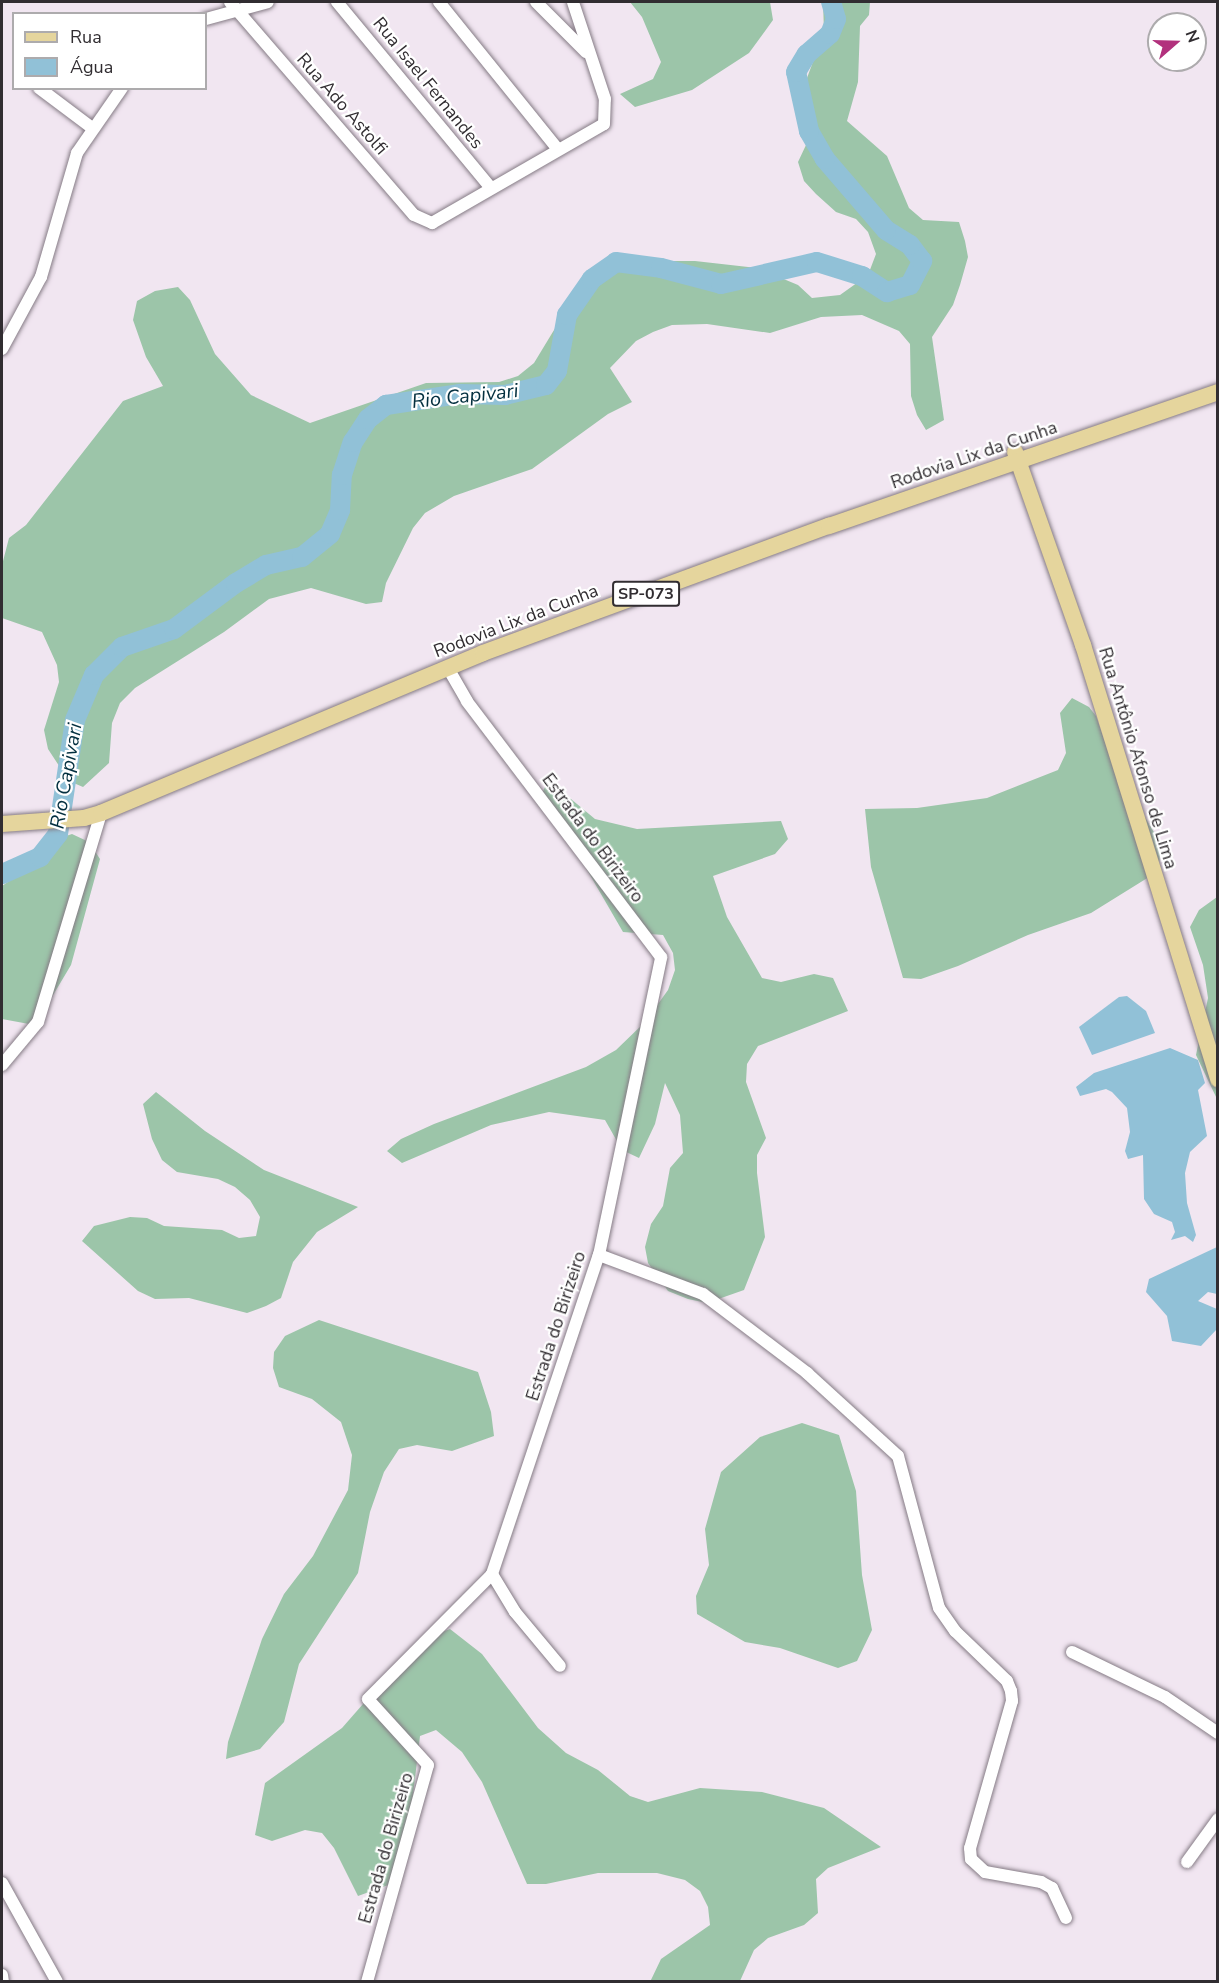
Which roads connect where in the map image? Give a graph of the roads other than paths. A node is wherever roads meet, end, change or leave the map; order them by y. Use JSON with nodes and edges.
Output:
{"nodes":[{"id":1,"x":268,"y":2,"type":"edge"},
{"id":2,"x":337,"y":2,"type":"edge"},
{"id":3,"x":440,"y":2,"type":"edge"},
{"id":4,"x":536,"y":2,"type":"edge"},
{"id":5,"x":573,"y":2,"type":"edge"},
{"id":6,"x":234,"y":7,"type":"edge"},
{"id":7,"x":207,"y":19,"type":"edge"},
{"id":8,"x":587,"y":54,"type":"junction"},
{"id":9,"x":42,"y":90,"type":"edge"},
{"id":10,"x":120,"y":90,"type":"edge"},
{"id":11,"x":92,"y":128,"type":"junction"},
{"id":12,"x":557,"y":148,"type":"junction"},
{"id":13,"x":490,"y":187,"type":"junction"},
{"id":14,"x":2,"y":349,"type":"edge"},
{"id":15,"x":1218,"y":392,"type":"edge"},
{"id":16,"x":1047,"y":451,"type":"junction"},
{"id":17,"x":1016,"y":456,"type":"junction"},
{"id":18,"x":983,"y":473,"type":"junction"},
{"id":19,"x":1027,"y":489,"type":"junction"},
{"id":20,"x":447,"y":667,"type":"junction"},
{"id":21,"x":101,"y":813,"type":"junction"},
{"id":22,"x":2,"y":824,"type":"edge"},
{"id":23,"x":2,"y":1065,"type":"edge"},
{"id":24,"x":1218,"y":1079,"type":"edge"},
{"id":25,"x":599,"y":1255,"type":"junction"},
{"id":26,"x":492,"y":1574,"type":"junction"},
{"id":27,"x":1072,"y":1652,"type":"dead end"},
{"id":28,"x":560,"y":1666,"type":"dead end"},
{"id":29,"x":1218,"y":1733,"type":"edge"},
{"id":30,"x":1218,"y":1820,"type":"edge"},
{"id":31,"x":1186,"y":1862,"type":"dead end"},
{"id":32,"x":2,"y":1883,"type":"edge"},
{"id":33,"x":1066,"y":1918,"type":"dead end"},
{"id":34,"x":2,"y":1975,"type":"edge"},
{"id":35,"x":3,"y":1982,"type":"edge"},
{"id":36,"x":57,"y":1982,"type":"edge"},
{"id":37,"x":367,"y":1982,"type":"edge"}],
"edges":[{"from":1,"to":6,"type":"street"},
{"from":2,"to":13,"type":"street","name":"Rua Isael Fernandes"},
{"from":3,"to":12,"type":"street"},
{"from":4,"to":8,"type":"street"},
{"from":5,"to":8,"type":"street"},
{"from":6,"to":7,"type":"street"},
{"from":6,"to":13,"type":"street","name":"Rua Ado Astolfi"},
{"from":8,"to":12,"type":"street"},
{"from":9,"to":11,"type":"street"},
{"from":10,"to":11,"type":"street"},
{"from":11,"to":14,"type":"street"},
{"from":12,"to":13,"type":"street"},
{"from":15,"to":16,"type":"main road","name":"Rodovia Lix da Cunha"},
{"from":16,"to":17,"type":"main road"},
{"from":16,"to":19,"type":"main road"},
{"from":17,"to":18,"type":"main road"},
{"from":17,"to":19,"type":"main road","name":"Rua Antônio Afonso de Lima"},
{"from":18,"to":19,"type":"main road"},
{"from":18,"to":20,"type":"main road","name":"Rodovia Lix da Cunha","number":"SP-073"},
{"from":19,"to":24,"type":"main road","name":"Rua Antônio Afonso de Lima"},
{"from":20,"to":21,"type":"main road","name":"Rodovia Lix da Cunha","number":"SP-073"},
{"from":20,"to":25,"type":"street","name":"Estrada do Birizeiro"},
{"from":21,"to":22,"type":"main road","name":"Rodovia Lix da Cunha","number":"SP-073"},
{"from":21,"to":23,"type":"street"},
{"from":25,"to":26,"type":"street","name":"Estrada do Birizeiro"},
{"from":25,"to":33,"type":"street"},
{"from":26,"to":28,"type":"street"},
{"from":26,"to":37,"type":"street","name":"Estrada do Birizeiro"},
{"from":27,"to":29,"type":"street"},
{"from":30,"to":31,"type":"street"},
{"from":32,"to":36,"type":"street"},
{"from":34,"to":35,"type":"street"}]}
